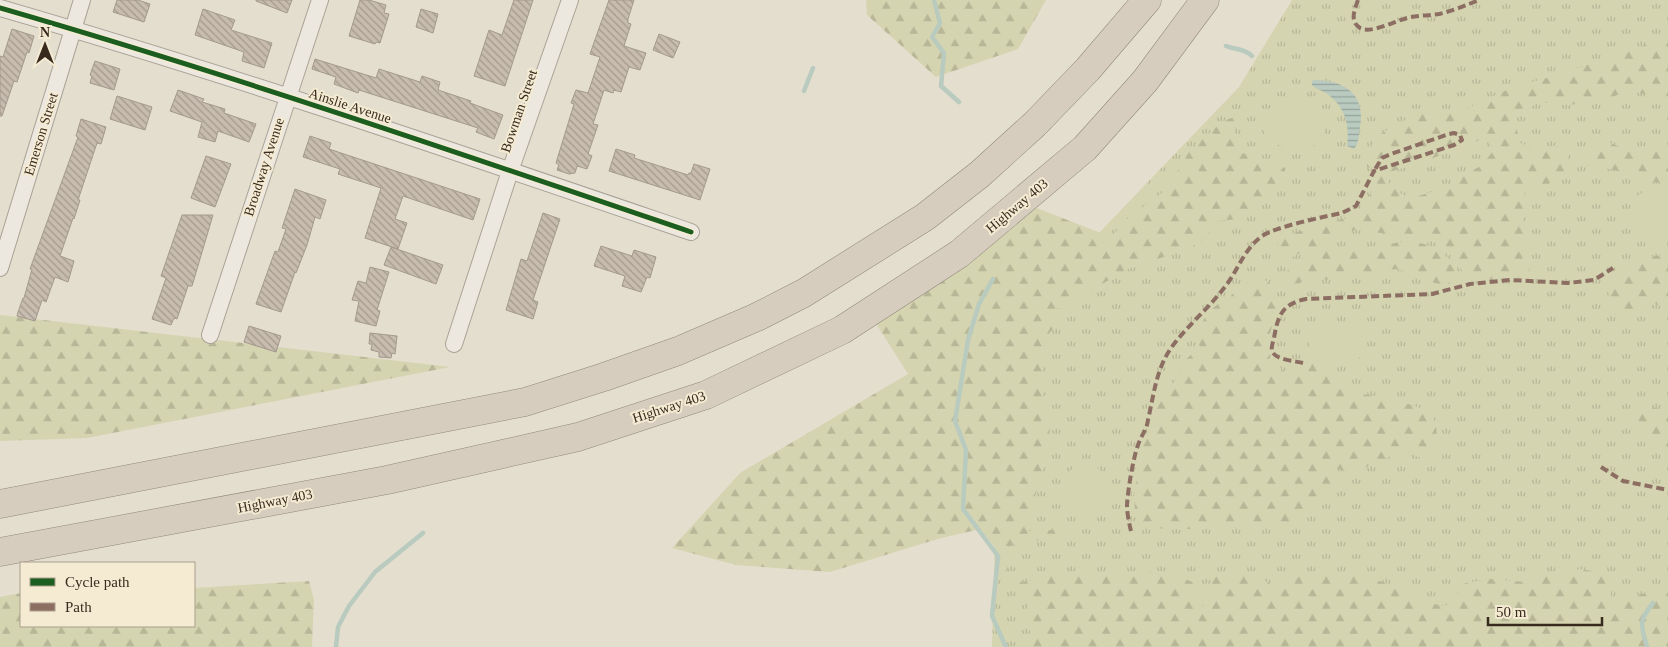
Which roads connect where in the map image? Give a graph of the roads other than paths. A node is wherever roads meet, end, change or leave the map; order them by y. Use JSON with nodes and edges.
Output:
{"nodes":[{"id":1,"x":82,"y":0,"type":"edge"},
{"id":2,"x":320,"y":0,"type":"edge"},
{"id":3,"x":570,"y":0,"type":"edge"},
{"id":4,"x":1147,"y":0,"type":"edge"},
{"id":5,"x":1205,"y":0,"type":"edge"},
{"id":6,"x":0,"y":8,"type":"edge"},
{"id":7,"x":72,"y":29,"type":"junction"},
{"id":8,"x":287,"y":97,"type":"junction"},
{"id":9,"x":510,"y":171,"type":"junction"},
{"id":10,"x":691,"y":232,"type":"dead end"},
{"id":11,"x":0,"y":268,"type":"edge"},
{"id":12,"x":210,"y":335,"type":"dead end"},
{"id":13,"x":454,"y":344,"type":"dead end"},
{"id":14,"x":0,"y":504,"type":"edge"},
{"id":15,"x":0,"y":552,"type":"edge"}],
"edges":[{"from":1,"to":7,"type":"street","name":"Emerson Street"},
{"from":2,"to":8,"type":"street","name":"Broadway Avenue"},
{"from":3,"to":9,"type":"street","name":"Bowman Street"},
{"from":4,"to":14,"type":"highway"},
{"from":5,"to":15,"type":"highway","name":"Highway 403"},
{"from":6,"to":7,"type":"street","name":"Ainslie Avenue"},
{"from":7,"to":8,"type":"street","name":"Ainslie Avenue"},
{"from":7,"to":11,"type":"street","name":"Emerson Street"},
{"from":8,"to":9,"type":"street","name":"Ainslie Avenue"},
{"from":8,"to":12,"type":"street","name":"Broadway Avenue"},
{"from":9,"to":10,"type":"street","name":"Ainslie Avenue"},
{"from":9,"to":13,"type":"street","name":"Bowman Street"}]}
